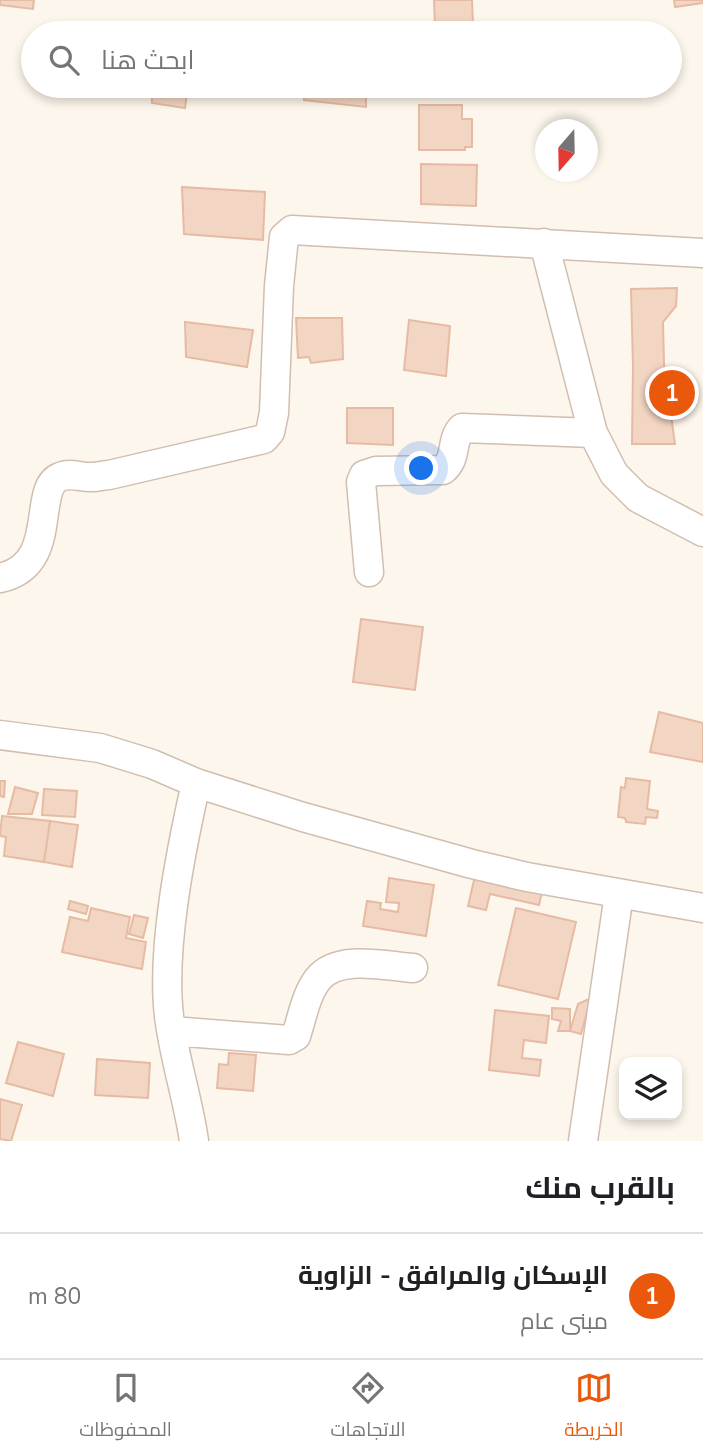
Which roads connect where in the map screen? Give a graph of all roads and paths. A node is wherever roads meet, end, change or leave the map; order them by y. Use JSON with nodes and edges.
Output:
{"nodes":[{"id":1,"x":544,"y":243,"type":"junction"},
{"id":2,"x":703,"y":253,"type":"edge"},
{"id":3,"x":593,"y":433,"type":"junction"},
{"id":4,"x":703,"y":532,"type":"edge"},
{"id":5,"x":369,"y":572,"type":"dead end"},
{"id":6,"x":0,"y":578,"type":"edge"},
{"id":7,"x":0,"y":735,"type":"edge"},
{"id":8,"x":196,"y":783,"type":"junction"},
{"id":9,"x":619,"y":894,"type":"junction"},
{"id":10,"x":703,"y":908,"type":"edge"},
{"id":11,"x":413,"y":968,"type":"dead end"},
{"id":12,"x":172,"y":1031,"type":"junction"},
{"id":13,"x":194,"y":1141,"type":"edge"},
{"id":14,"x":583,"y":1141,"type":"edge"}],
"edges":[{"from":1,"to":2,"type":"street"},
{"from":1,"to":3,"type":"street"},
{"from":1,"to":6,"type":"street"},
{"from":3,"to":4,"type":"street"},
{"from":3,"to":5,"type":"street"},
{"from":7,"to":8,"type":"street"},
{"from":8,"to":9,"type":"street"},
{"from":8,"to":12,"type":"street"},
{"from":9,"to":10,"type":"street"},
{"from":9,"to":14,"type":"street"},
{"from":11,"to":12,"type":"street"},
{"from":12,"to":13,"type":"street"}]}
